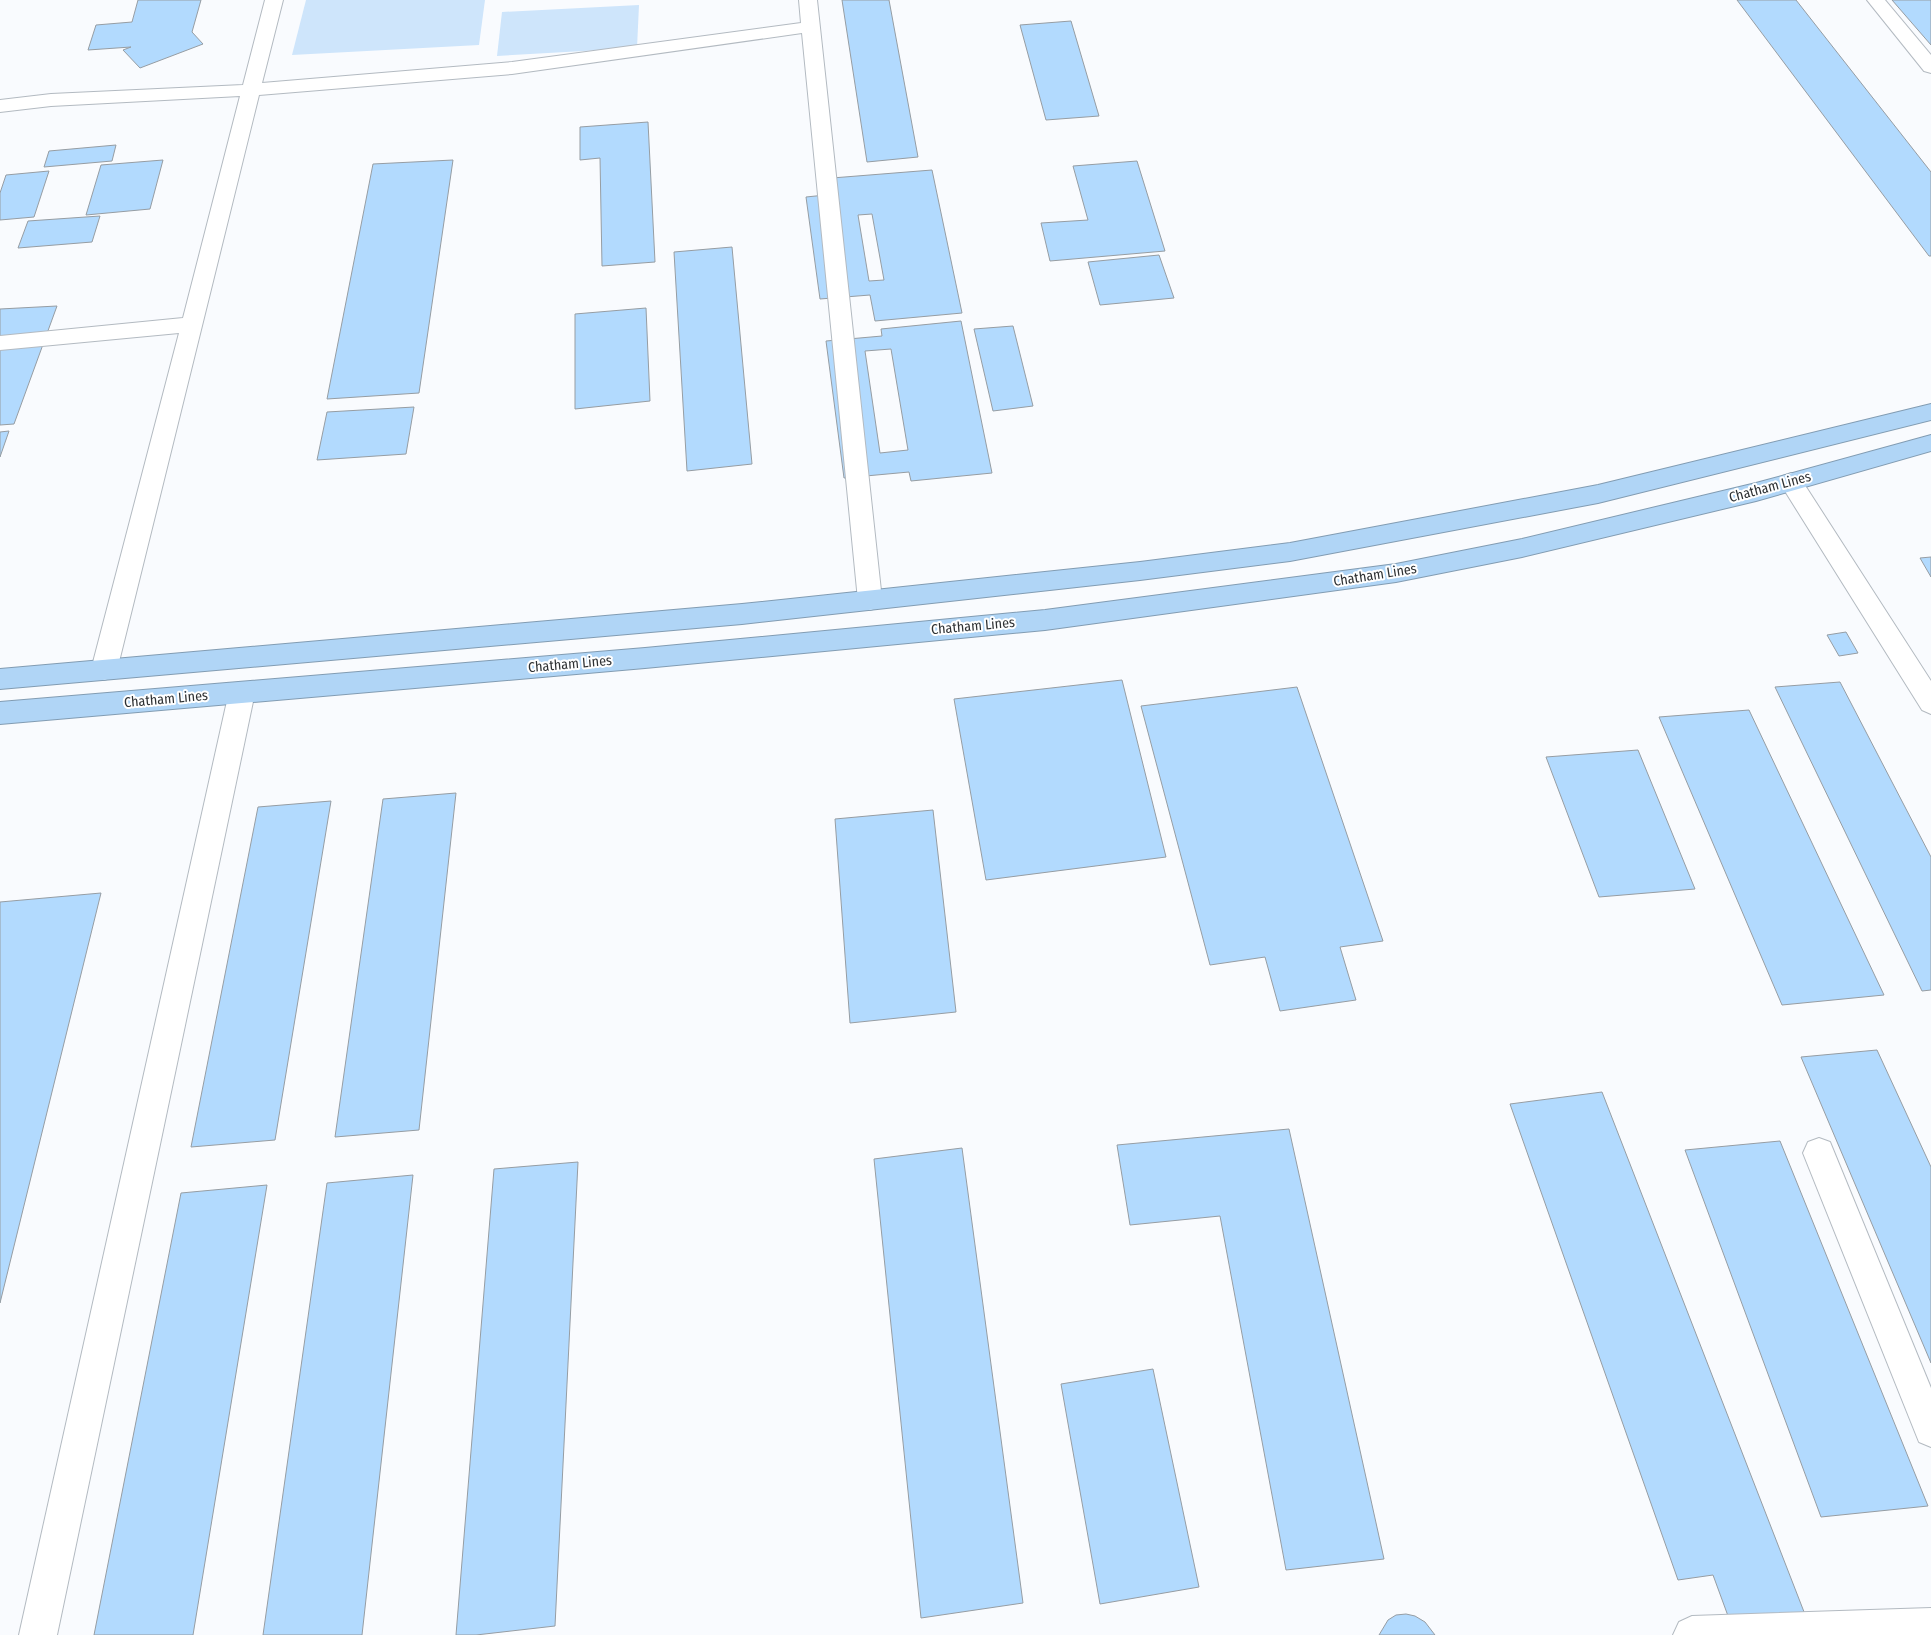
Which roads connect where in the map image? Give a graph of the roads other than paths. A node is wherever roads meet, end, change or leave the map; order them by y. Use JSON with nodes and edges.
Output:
{"nodes":[{"id":1,"x":274,"y":0,"type":"edge"},
{"id":2,"x":808,"y":0,"type":"edge"},
{"id":3,"x":1876,"y":0,"type":"edge"},
{"id":4,"x":810,"y":27,"type":"junction"},
{"id":5,"x":1931,"y":67,"type":"edge"},
{"id":6,"x":252,"y":90,"type":"junction"},
{"id":7,"x":0,"y":106,"type":"edge"},
{"id":8,"x":192,"y":324,"type":"junction"},
{"id":9,"x":0,"y":343,"type":"edge"},
{"id":10,"x":1931,"y":412,"type":"edge"},
{"id":11,"x":1931,"y":443,"type":"edge"},
{"id":12,"x":1791,"y":482,"type":"junction"},
{"id":13,"x":870,"y":600,"type":"junction"},
{"id":14,"x":104,"y":670,"type":"junction"},
{"id":15,"x":0,"y":679,"type":"edge"},
{"id":16,"x":242,"y":692,"type":"junction"},
{"id":17,"x":1931,"y":703,"type":"edge"},
{"id":18,"x":0,"y":713,"type":"edge"},
{"id":19,"x":1819,"y":1153,"type":"dead end"},
{"id":20,"x":1931,"y":1430,"type":"edge"},
{"id":21,"x":1931,"y":1627,"type":"edge"},
{"id":22,"x":38,"y":1635,"type":"edge"},
{"id":23,"x":1692,"y":1635,"type":"edge"}],
"edges":[{"from":1,"to":6,"type":"street"},
{"from":2,"to":4,"type":"street"},
{"from":3,"to":5,"type":"street"},
{"from":4,"to":6,"type":"street"},
{"from":4,"to":13,"type":"street"},
{"from":6,"to":7,"type":"street"},
{"from":6,"to":8,"type":"street"},
{"from":8,"to":9,"type":"street"},
{"from":8,"to":14,"type":"street"},
{"from":10,"to":13,"type":"highway"},
{"from":11,"to":12,"type":"highway","name":"Chatham Lines"},
{"from":12,"to":16,"type":"highway","name":"Chatham Lines"},
{"from":12,"to":17,"type":"street"},
{"from":13,"to":14,"type":"highway"},
{"from":14,"to":15,"type":"highway"},
{"from":16,"to":18,"type":"highway","name":"Chatham Lines"},
{"from":16,"to":22,"type":"street"},
{"from":19,"to":20,"type":"street"},
{"from":21,"to":23,"type":"street"}]}
